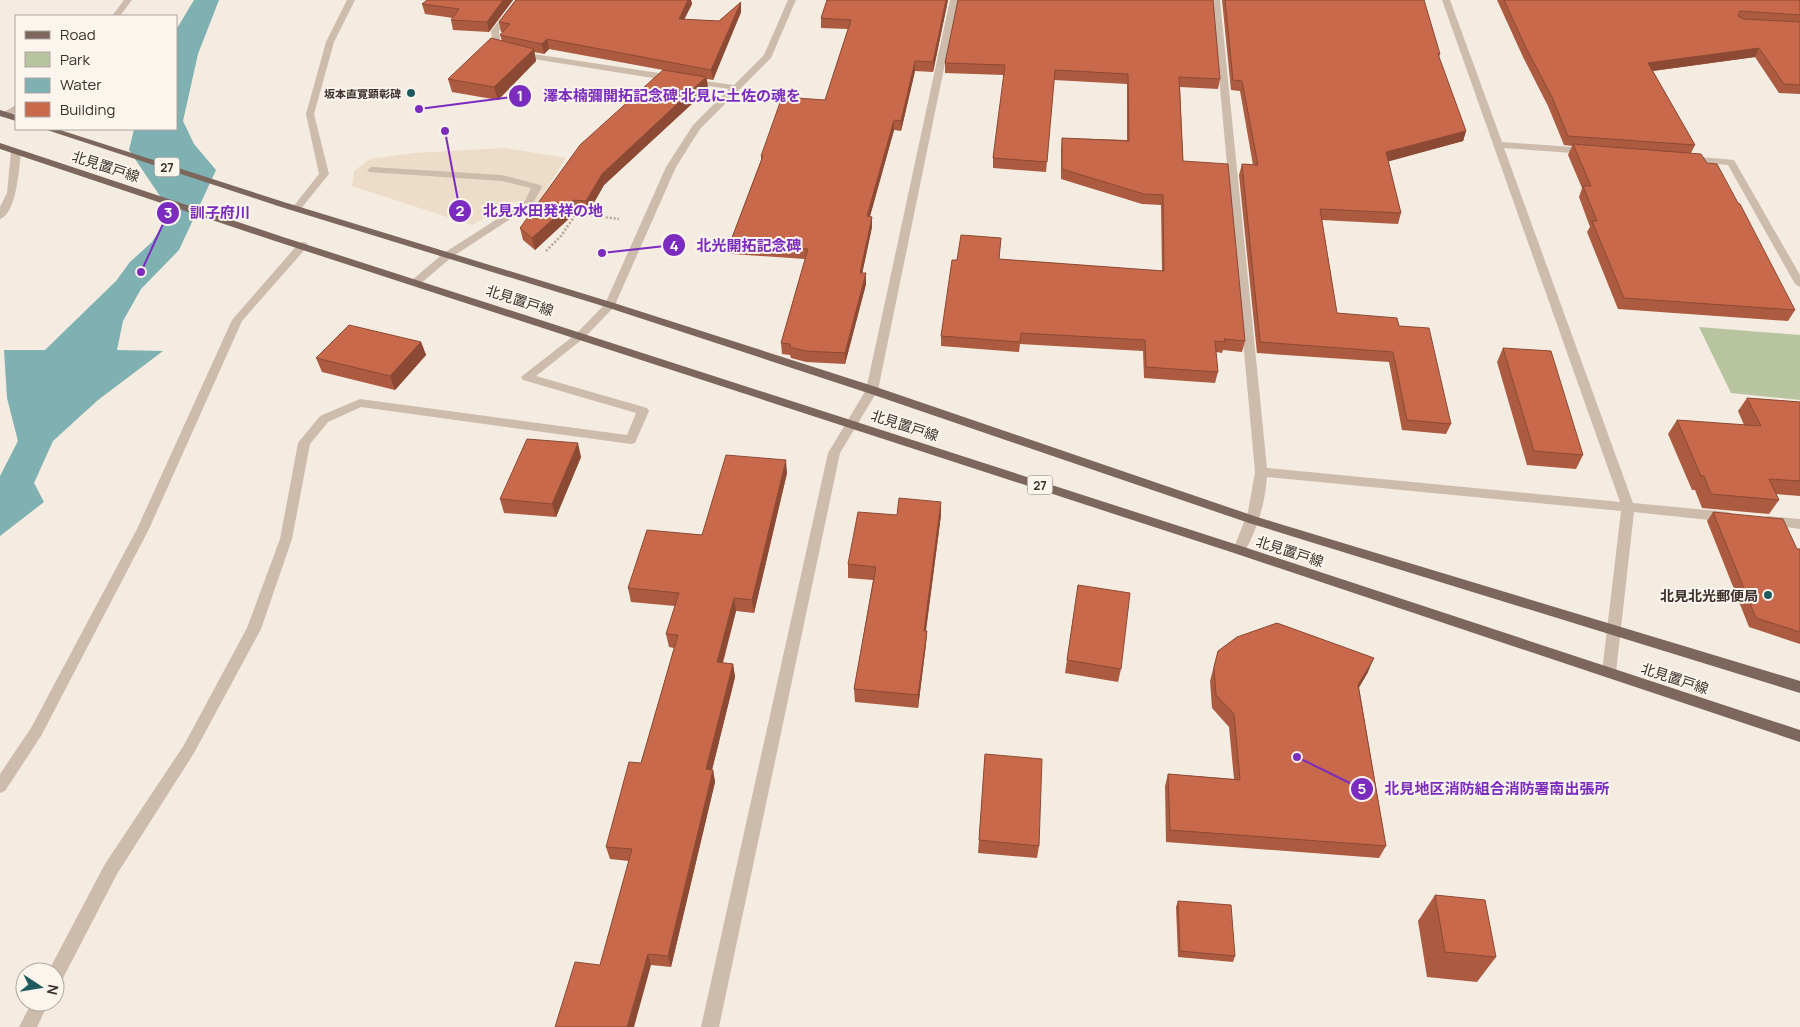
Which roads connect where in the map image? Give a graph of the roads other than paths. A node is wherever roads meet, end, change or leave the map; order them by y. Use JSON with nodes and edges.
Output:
{"nodes":[{"id":1,"x":128,"y":0,"type":"edge"},
{"id":2,"x":351,"y":0,"type":"edge"},
{"id":3,"x":519,"y":0,"type":"edge"},
{"id":4,"x":792,"y":0,"type":"edge"},
{"id":5,"x":954,"y":0,"type":"edge"},
{"id":6,"x":1216,"y":0,"type":"edge"},
{"id":7,"x":1446,"y":0,"type":"edge"},
{"id":8,"x":117,"y":15,"type":"edge"},
{"id":9,"x":736,"y":88,"type":"junction"},
{"id":10,"x":15,"y":108,"type":"edge"},
{"id":11,"x":3,"y":114,"type":"edge"},
{"id":12,"x":15,"y":118,"type":"edge"},
{"id":13,"x":52,"y":130,"type":"edge"},
{"id":14,"x":1498,"y":145,"type":"junction"},
{"id":15,"x":0,"y":146,"type":"edge"},
{"id":16,"x":16,"y":152,"type":"junction"},
{"id":17,"x":1595,"y":152,"type":"edge"},
{"id":18,"x":1682,"y":158,"type":"edge"},
{"id":19,"x":372,"y":170,"type":"dead end"},
{"id":20,"x":290,"y":207,"type":"junction"},
{"id":21,"x":0,"y":216,"type":"edge"},
{"id":22,"x":303,"y":245,"type":"junction"},
{"id":23,"x":448,"y":256,"type":"junction"},
{"id":24,"x":416,"y":282,"type":"junction"},
{"id":25,"x":1800,"y":284,"type":"edge"},
{"id":26,"x":610,"y":305,"type":"junction"},
{"id":27,"x":580,"y":336,"type":"junction"},
{"id":28,"x":872,"y":390,"type":"junction"},
{"id":29,"x":852,"y":424,"type":"junction"},
{"id":30,"x":1261,"y":472,"type":"junction"},
{"id":31,"x":1628,"y":508,"type":"junction"},
{"id":32,"x":1253,"y":520,"type":"junction"},
{"id":33,"x":1800,"y":524,"type":"edge"},
{"id":34,"x":1239,"y":550,"type":"junction"},
{"id":35,"x":1615,"y":631,"type":"junction"},
{"id":36,"x":1609,"y":672,"type":"junction"},
{"id":37,"x":1800,"y":686,"type":"edge"},
{"id":38,"x":1800,"y":736,"type":"edge"},
{"id":39,"x":0,"y":786,"type":"edge"},
{"id":40,"x":62,"y":962,"type":"edge"},
{"id":41,"x":36,"y":1012,"type":"edge"},
{"id":42,"x":28,"y":1027,"type":"edge"},
{"id":43,"x":710,"y":1027,"type":"edge"}],
"edges":[{"from":1,"to":8,"type":"street"},
{"from":2,"to":20,"type":"street"},
{"from":3,"to":9,"type":"street"},
{"from":4,"to":9,"type":"street"},
{"from":5,"to":28,"type":"street"},
{"from":6,"to":30,"type":"street"},
{"from":7,"to":14,"type":"street"},
{"from":9,"to":26,"type":"street"},
{"from":10,"to":11,"type":"street"},
{"from":11,"to":12,"type":"main road"},
{"from":13,"to":20,"type":"main road","name":"北見置戸線","number":"27"},
{"from":14,"to":17,"type":"street"},
{"from":14,"to":31,"type":"street"},
{"from":15,"to":16,"type":"main road","name":"北見置戸線","number":"27"},
{"from":16,"to":21,"type":"street"},
{"from":16,"to":22,"type":"main road","name":"北見置戸線","number":"27"},
{"from":18,"to":25,"type":"street"},
{"from":19,"to":23,"type":"street"},
{"from":20,"to":23,"type":"main road","name":"北見置戸線","number":"27"},
{"from":22,"to":24,"type":"main road","name":"北見置戸線","number":"27"},
{"from":22,"to":39,"type":"street"},
{"from":23,"to":24,"type":"street"},
{"from":23,"to":26,"type":"main road","name":"北見置戸線","number":"27"},
{"from":24,"to":27,"type":"main road","name":"北見置戸線","number":"27"},
{"from":26,"to":27,"type":"street"},
{"from":26,"to":28,"type":"main road","name":"北見置戸線","number":"27"},
{"from":27,"to":29,"type":"main road","name":"北見置戸線","number":"27"},
{"from":27,"to":40,"type":"street"},
{"from":28,"to":29,"type":"street"},
{"from":28,"to":32,"type":"main road","name":"北見置戸線","number":"27"},
{"from":29,"to":34,"type":"main road","name":"北見置戸線","number":"27"},
{"from":29,"to":43,"type":"street"},
{"from":30,"to":31,"type":"street"},
{"from":30,"to":32,"type":"street"},
{"from":31,"to":33,"type":"street"},
{"from":31,"to":35,"type":"street"},
{"from":32,"to":34,"type":"street"},
{"from":32,"to":35,"type":"main road","name":"北見置戸線","number":"27"},
{"from":34,"to":36,"type":"main road","name":"北見置戸線","number":"27"},
{"from":35,"to":36,"type":"street"},
{"from":35,"to":37,"type":"main road","name":"北見置戸線","number":"27"},
{"from":36,"to":38,"type":"main road","name":"北見置戸線","number":"27"},
{"from":41,"to":42,"type":"street"}]}
